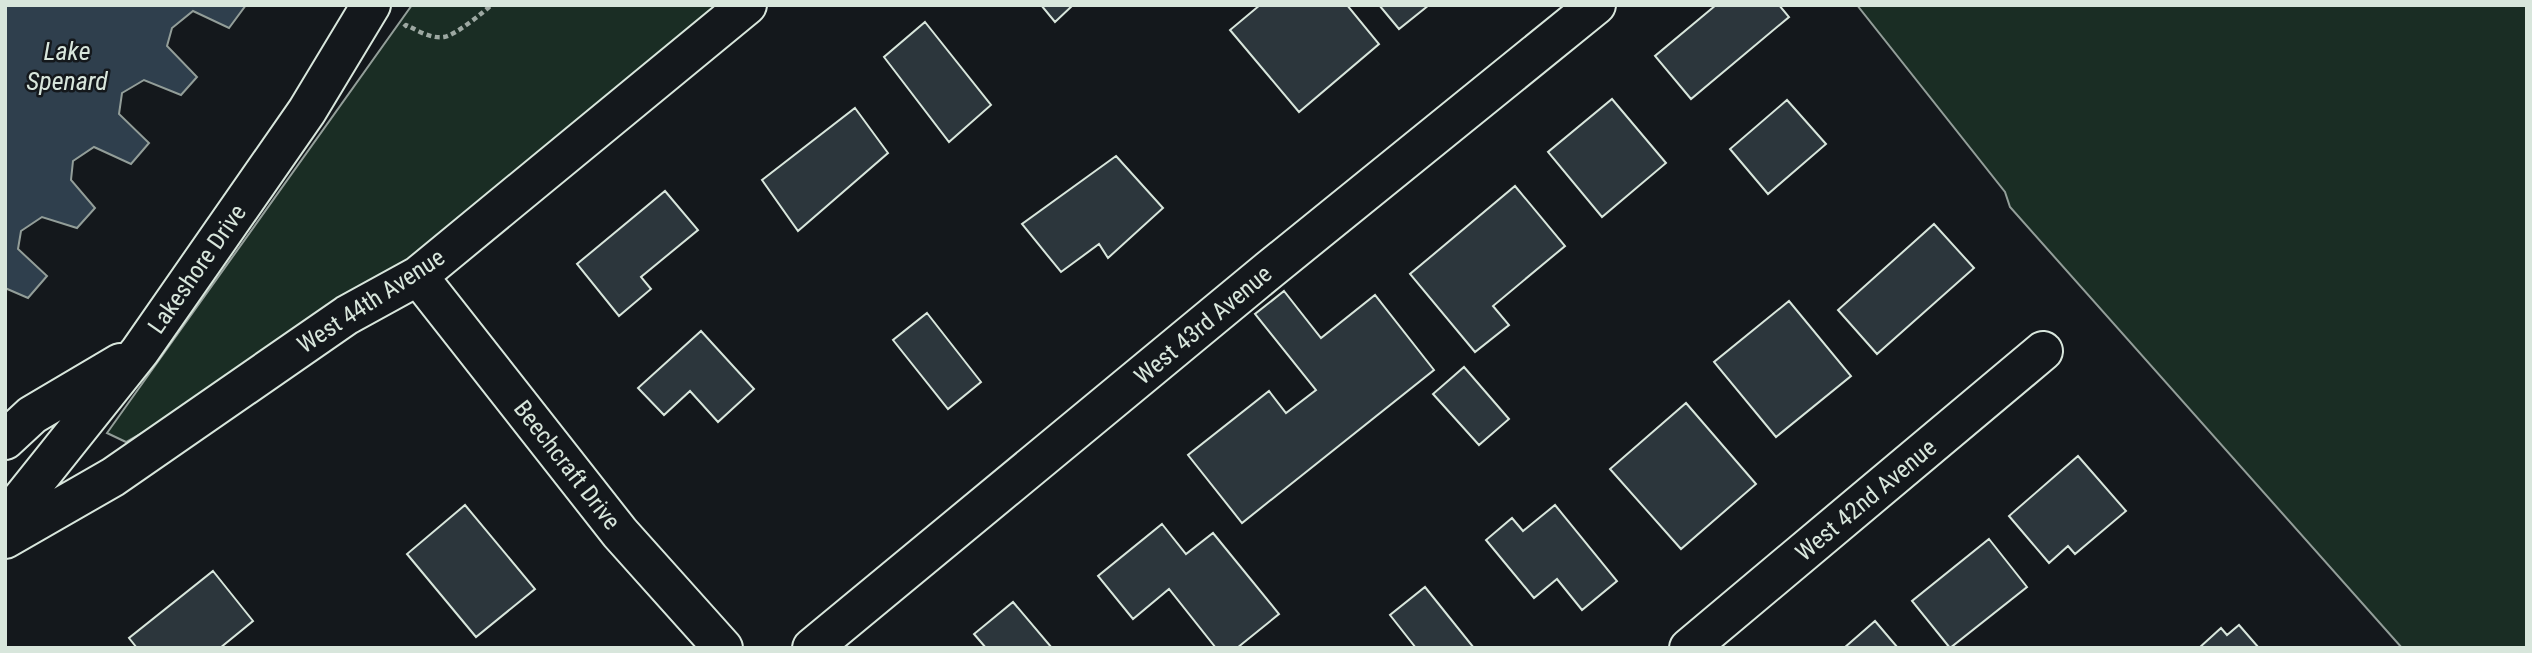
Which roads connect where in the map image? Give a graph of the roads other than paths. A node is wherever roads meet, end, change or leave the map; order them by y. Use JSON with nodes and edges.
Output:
{"nodes":[{"id":1,"x":371,"y":5,"type":"edge"},
{"id":2,"x":747,"y":5,"type":"edge"},
{"id":3,"x":1596,"y":5,"type":"edge"},
{"id":4,"x":418,"y":276,"type":"junction"},
{"id":5,"x":140,"y":351,"type":"junction"},
{"id":6,"x":2043,"y":351,"type":"dead end"},
{"id":7,"x":5,"y":440,"type":"edge"},
{"id":8,"x":5,"y":520,"type":"edge"},
{"id":9,"x":5,"y":539,"type":"edge"},
{"id":10,"x":723,"y":648,"type":"edge"},
{"id":11,"x":812,"y":648,"type":"edge"},
{"id":12,"x":1689,"y":648,"type":"edge"}],
"edges":[{"from":1,"to":5,"type":"street","name":"Lakeshore Drive"},
{"from":2,"to":4,"type":"street","name":"West 44th Avenue"},
{"from":3,"to":11,"type":"street","name":"West 43rd Avenue"},
{"from":4,"to":9,"type":"street","name":"West 44th Avenue"},
{"from":4,"to":10,"type":"street","name":"Beechcraft Drive"},
{"from":5,"to":7,"type":"street"},
{"from":5,"to":8,"type":"street","name":"Lakeshore Drive"},
{"from":6,"to":12,"type":"street","name":"West 42nd Avenue"}]}
